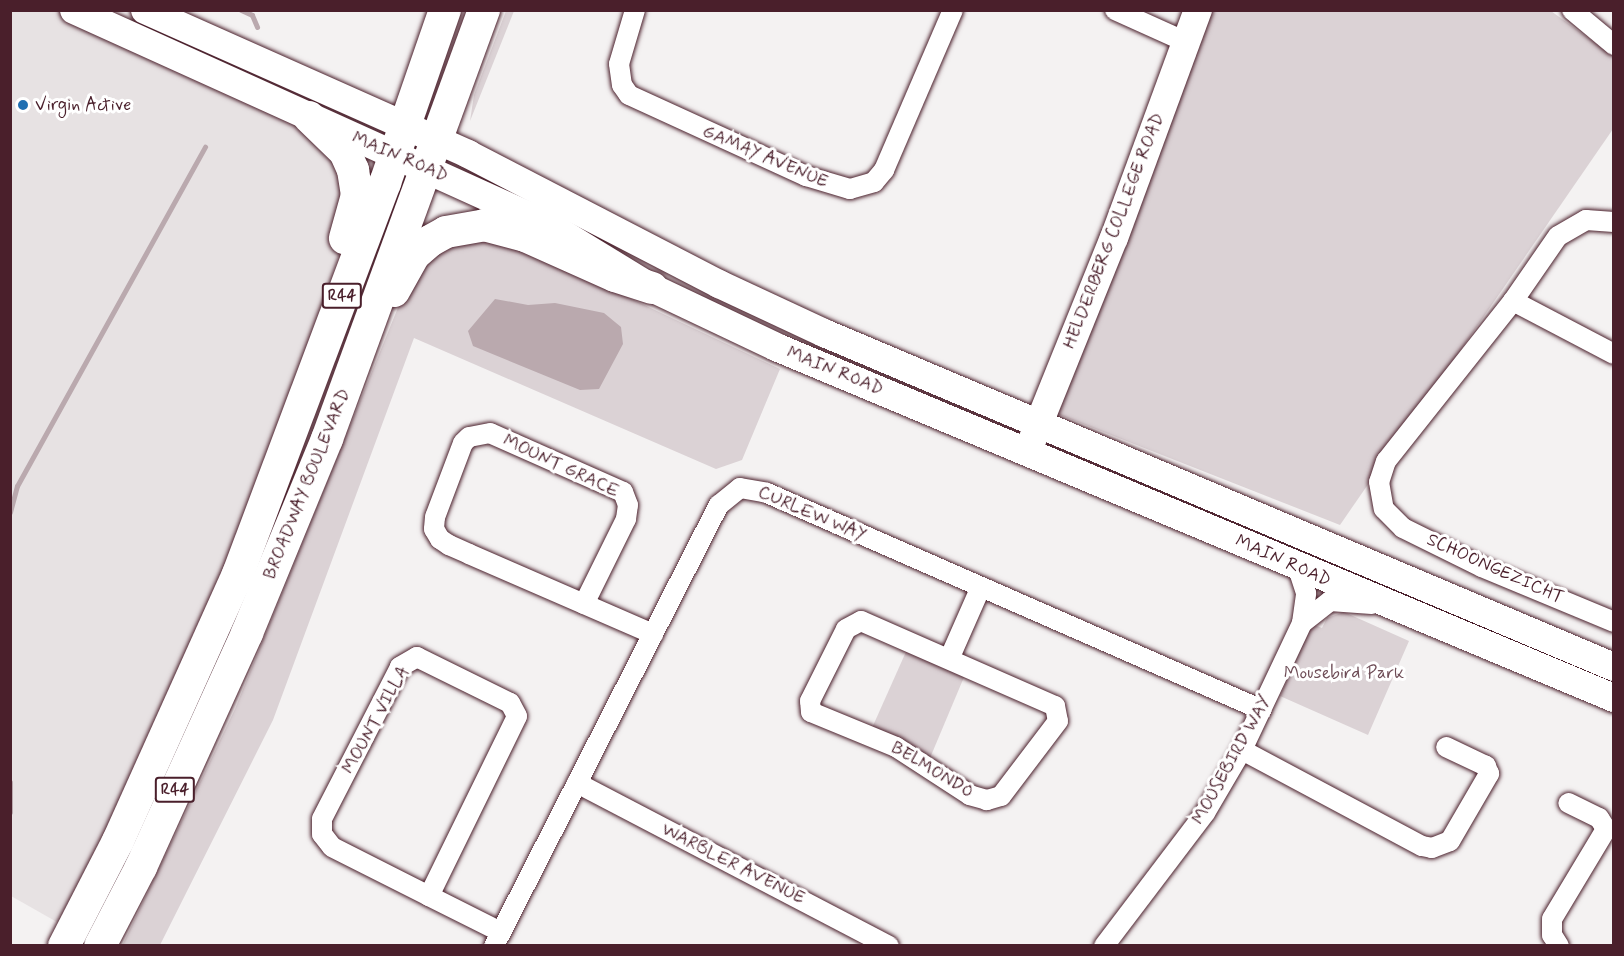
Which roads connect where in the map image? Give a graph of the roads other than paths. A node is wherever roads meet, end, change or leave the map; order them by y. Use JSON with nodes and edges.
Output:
{"nodes":[{"id":1,"x":74,"y":10,"type":"edge"},
{"id":2,"x":145,"y":10,"type":"edge"},
{"id":3,"x":446,"y":10,"type":"edge"},
{"id":4,"x":484,"y":10,"type":"edge"},
{"id":5,"x":635,"y":10,"type":"edge"},
{"id":6,"x":953,"y":10,"type":"edge"},
{"id":7,"x":1115,"y":10,"type":"edge"},
{"id":8,"x":1198,"y":10,"type":"edge"},
{"id":9,"x":1572,"y":10,"type":"edge"},
{"id":10,"x":1186,"y":42,"type":"junction"},
{"id":11,"x":1614,"y":45,"type":"edge"},
{"id":12,"x":309,"y":117,"type":"junction"},
{"id":13,"x":405,"y":126,"type":"junction"},
{"id":14,"x":435,"y":139,"type":"junction"},
{"id":15,"x":395,"y":156,"type":"junction"},
{"id":16,"x":424,"y":168,"type":"junction"},
{"id":17,"x":1614,"y":222,"type":"edge"},
{"id":18,"x":652,"y":288,"type":"junction"},
{"id":19,"x":1513,"y":301,"type":"junction"},
{"id":20,"x":1614,"y":354,"type":"edge"},
{"id":21,"x":289,"y":435,"type":"junction"},
{"id":22,"x":1033,"y":438,"type":"junction"},
{"id":23,"x":327,"y":440,"type":"junction"},
{"id":24,"x":1298,"y":568,"type":"junction"},
{"id":25,"x":980,"y":589,"type":"junction"},
{"id":26,"x":584,"y":604,"type":"junction"},
{"id":27,"x":1388,"y":605,"type":"junction"},
{"id":28,"x":1614,"y":622,"type":"edge"},
{"id":29,"x":1302,"y":623,"type":"junction"},
{"id":30,"x":653,"y":634,"type":"junction"},
{"id":31,"x":950,"y":657,"type":"junction"},
{"id":32,"x":1614,"y":668,"type":"edge"},
{"id":33,"x":1614,"y":698,"type":"edge"},
{"id":34,"x":1262,"y":710,"type":"junction"},
{"id":35,"x":1446,"y":747,"type":"dead end"},
{"id":36,"x":1242,"y":750,"type":"junction"},
{"id":37,"x":577,"y":783,"type":"junction"},
{"id":38,"x":1568,"y":803,"type":"dead end"},
{"id":39,"x":429,"y":896,"type":"junction"},
{"id":40,"x":497,"y":939,"type":"edge"},
{"id":41,"x":64,"y":945,"type":"edge"},
{"id":42,"x":100,"y":945,"type":"edge"},
{"id":43,"x":889,"y":945,"type":"edge"},
{"id":44,"x":1104,"y":945,"type":"edge"},
{"id":45,"x":1559,"y":945,"type":"edge"}],
"edges":[{"from":1,"to":12,"type":"main road","name":"MAIN ROAD"},
{"from":2,"to":13,"type":"main road","name":"MAIN ROAD"},
{"from":3,"to":13,"type":"main road","name":"BROADWAY BOULEVARD","number":"R44"},
{"from":4,"to":14,"type":"main road","name":"BROADWAY BOULEVARD","number":"R44"},
{"from":5,"to":6,"type":"street","name":"GAMAY AVENUE"},
{"from":7,"to":10,"type":"street"},
{"from":8,"to":10,"type":"main road","name":"HELDERBERG COLLEGE ROAD"},
{"from":9,"to":11,"type":"street"},
{"from":10,"to":22,"type":"main road","name":"HELDERBERG COLLEGE ROAD"},
{"from":12,"to":15,"type":"main road","name":"MAIN ROAD"},
{"from":12,"to":21,"type":"main road"},
{"from":13,"to":14,"type":"main road","name":"MAIN ROAD"},
{"from":13,"to":15,"type":"main road","name":"BROADWAY BOULEVARD","number":"R44"},
{"from":14,"to":16,"type":"main road","name":"BROADWAY BOULEVARD","number":"R44"},
{"from":14,"to":22,"type":"main road","name":"MAIN ROAD"},
{"from":15,"to":16,"type":"main road","name":"MAIN ROAD"},
{"from":15,"to":21,"type":"main road","name":"BROADWAY BOULEVARD","number":"R44"},
{"from":16,"to":18,"type":"main road","name":"MAIN ROAD"},
{"from":16,"to":23,"type":"main road","name":"BROADWAY BOULEVARD","number":"R44"},
{"from":17,"to":19,"type":"street","name":"SCHOONGEZICHT"},
{"from":18,"to":22,"type":"main road","name":"MAIN ROAD"},
{"from":18,"to":23,"type":"main road"},
{"from":19,"to":20,"type":"street"},
{"from":19,"to":28,"type":"street","name":"SCHOONGEZICHT"},
{"from":21,"to":41,"type":"main road","name":"BROADWAY BOULEVARD","number":"R44"},
{"from":22,"to":24,"type":"main road","name":"MAIN ROAD"},
{"from":22,"to":32,"type":"main road","name":"MAIN ROAD"},
{"from":23,"to":42,"type":"main road","name":"BROADWAY BOULEVARD","number":"R44"},
{"from":24,"to":27,"type":"main road","name":"MAIN ROAD"},
{"from":24,"to":29,"type":"street","name":"MOUSEBIRD WAY"},
{"from":25,"to":30,"type":"street","name":"CURLEW WAY"},
{"from":25,"to":31,"type":"street"},
{"from":25,"to":34,"type":"street","name":"CURLEW WAY"},
{"from":26,"to":26,"type":"street","name":"MOUNT GRACE"},
{"from":26,"to":30,"type":"street","name":"MOUNT GRACE"},
{"from":27,"to":29,"type":"street","name":"MOUSEBIRD WAY"},
{"from":27,"to":33,"type":"main road","name":"MAIN ROAD"},
{"from":29,"to":34,"type":"street","name":"MOUSEBIRD WAY"},
{"from":30,"to":37,"type":"street","name":"CURLEW WAY"},
{"from":31,"to":31,"type":"street","name":"BELMONDO"},
{"from":34,"to":36,"type":"street","name":"MOUSEBIRD WAY"},
{"from":35,"to":36,"type":"street"},
{"from":36,"to":44,"type":"street","name":"MOUSEBIRD WAY"},
{"from":37,"to":40,"type":"street","name":"CURLEW WAY"},
{"from":37,"to":43,"type":"street","name":"WARBLER AVENUE"},
{"from":38,"to":45,"type":"street"},
{"from":39,"to":39,"type":"street","name":"MOUNT VILLA"},
{"from":39,"to":40,"type":"street","name":"MOUNT VILLA"}]}
